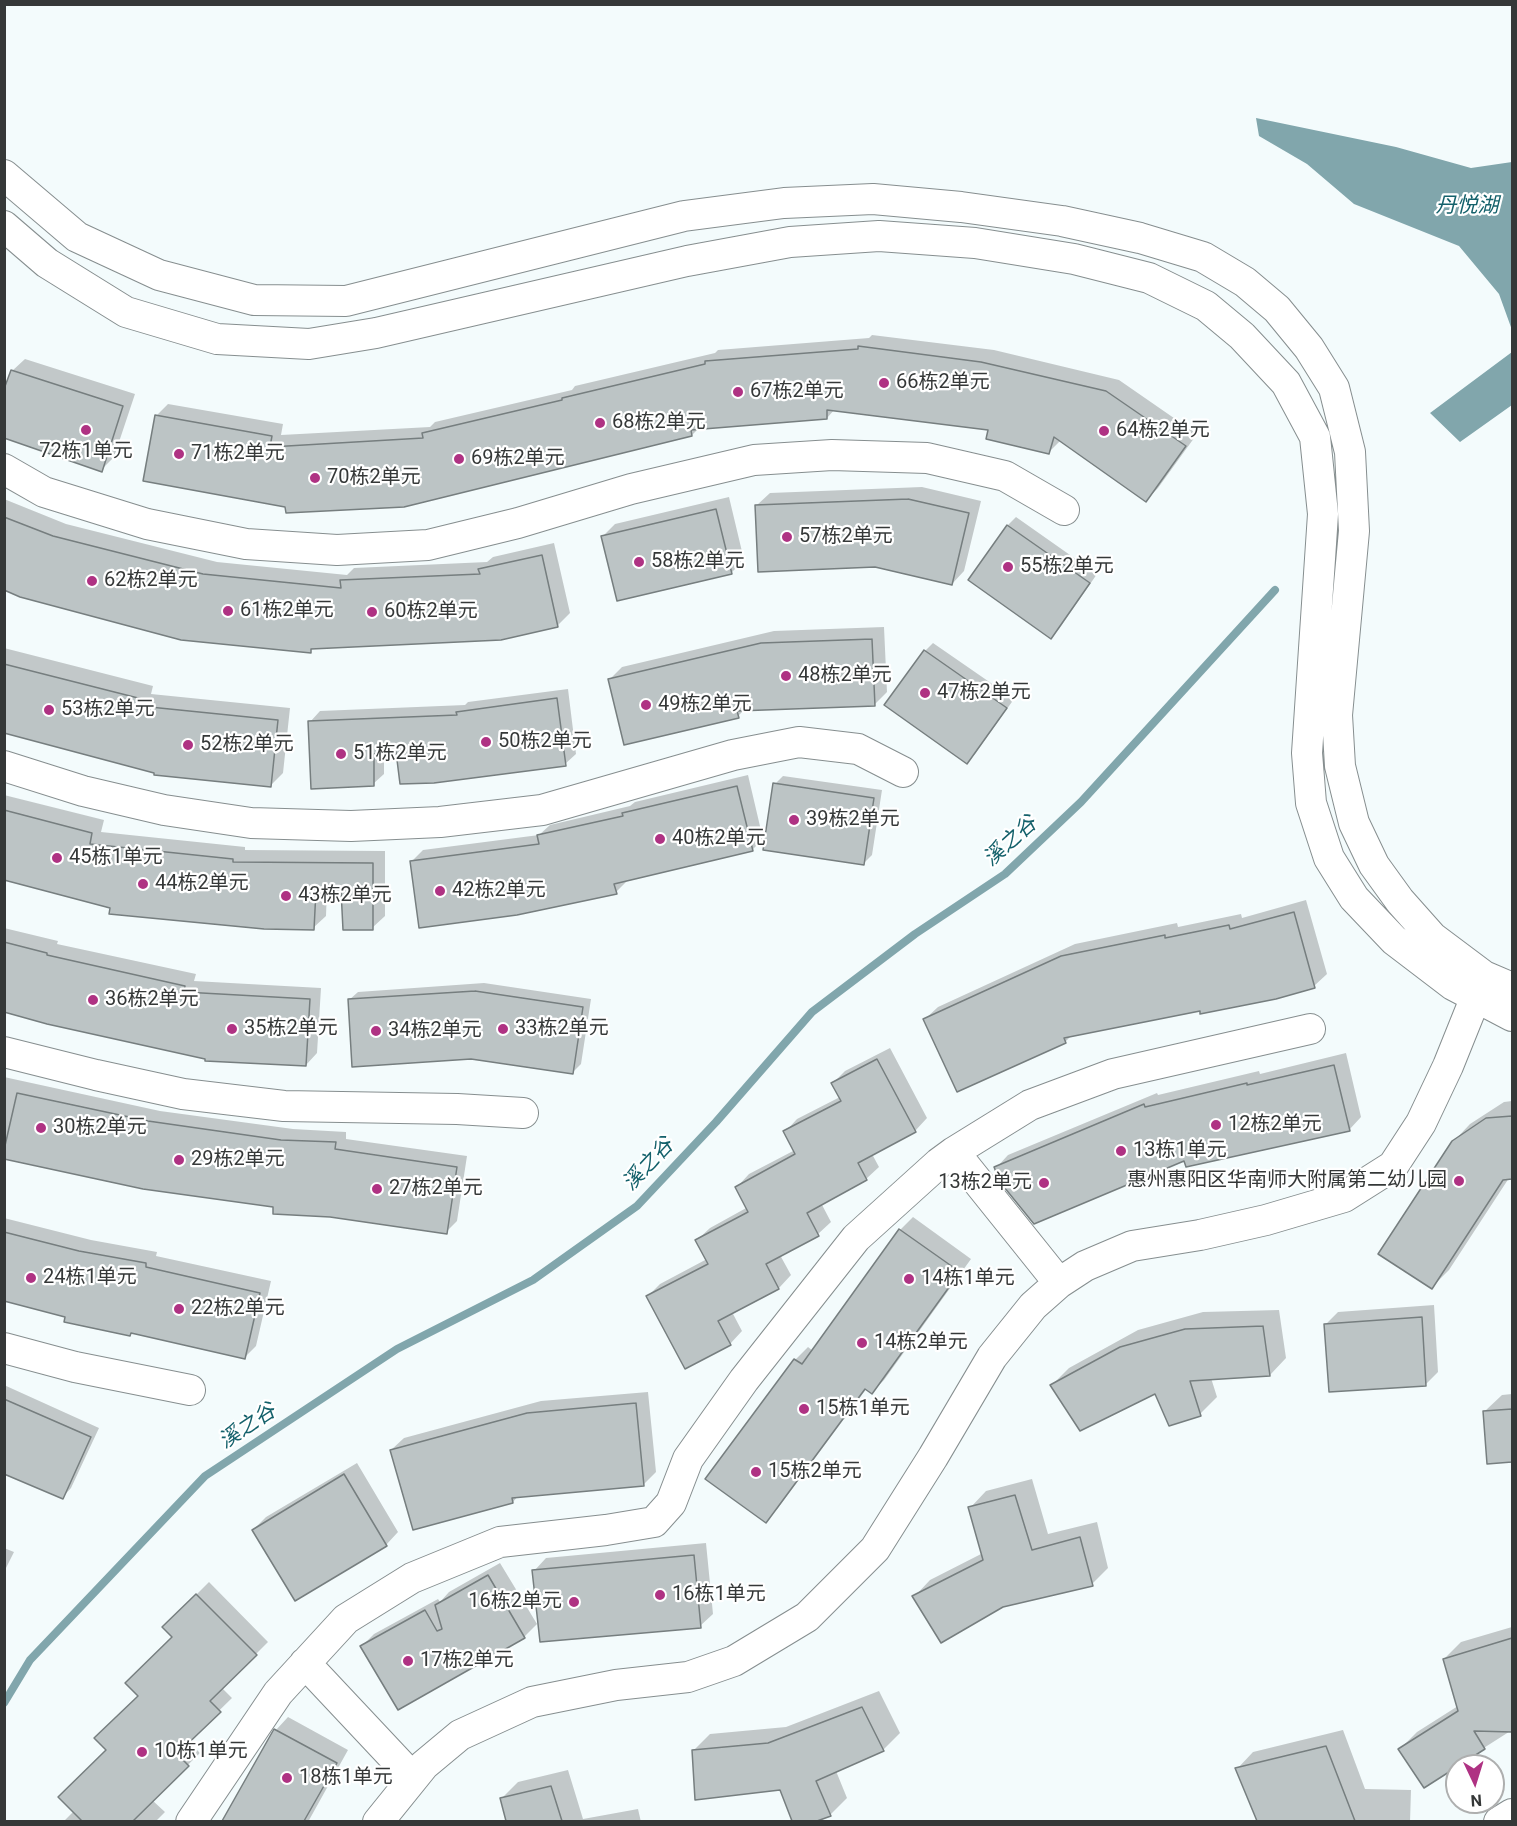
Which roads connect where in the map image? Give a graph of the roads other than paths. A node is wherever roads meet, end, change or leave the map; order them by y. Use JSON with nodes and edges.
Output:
{"nodes":[{"id":1,"x":4,"y":175,"type":"edge"},
{"id":2,"x":4,"y":226,"type":"edge"},
{"id":3,"x":4,"y":469,"type":"edge"},
{"id":4,"x":1064,"y":510,"type":"dead end"},
{"id":5,"x":4,"y":766,"type":"edge"},
{"id":6,"x":903,"y":772,"type":"dead end"},
{"id":7,"x":1479,"y":986,"type":"junction"},
{"id":8,"x":1512,"y":988,"type":"edge"},
{"id":9,"x":1512,"y":1016,"type":"edge"},
{"id":10,"x":1310,"y":1029,"type":"dead end"},
{"id":11,"x":4,"y":1052,"type":"edge"},
{"id":12,"x":524,"y":1113,"type":"dead end"},
{"id":13,"x":954,"y":1152,"type":"junction"},
{"id":14,"x":1059,"y":1283,"type":"junction"},
{"id":15,"x":4,"y":1348,"type":"edge"},
{"id":16,"x":190,"y":1390,"type":"dead end"},
{"id":17,"x":305,"y":1663,"type":"junction"},
{"id":18,"x":413,"y":1778,"type":"junction"},
{"id":19,"x":1512,"y":1814,"type":"edge"},
{"id":20,"x":191,"y":1821,"type":"edge"},
{"id":21,"x":378,"y":1821,"type":"edge"},
{"id":22,"x":1499,"y":1821,"type":"edge"}],
"edges":[{"from":1,"to":7,"type":"street"},
{"from":2,"to":7,"type":"street"},
{"from":3,"to":4,"type":"street"},
{"from":5,"to":6,"type":"street"},
{"from":7,"to":8,"type":"street"},
{"from":7,"to":9,"type":"street"},
{"from":7,"to":14,"type":"street"},
{"from":10,"to":13,"type":"street"},
{"from":11,"to":12,"type":"street"},
{"from":13,"to":14,"type":"street"},
{"from":13,"to":17,"type":"street"},
{"from":14,"to":18,"type":"street"},
{"from":15,"to":16,"type":"street"},
{"from":17,"to":18,"type":"street"},
{"from":17,"to":20,"type":"street"},
{"from":18,"to":21,"type":"street"},
{"from":19,"to":22,"type":"street"}]}
